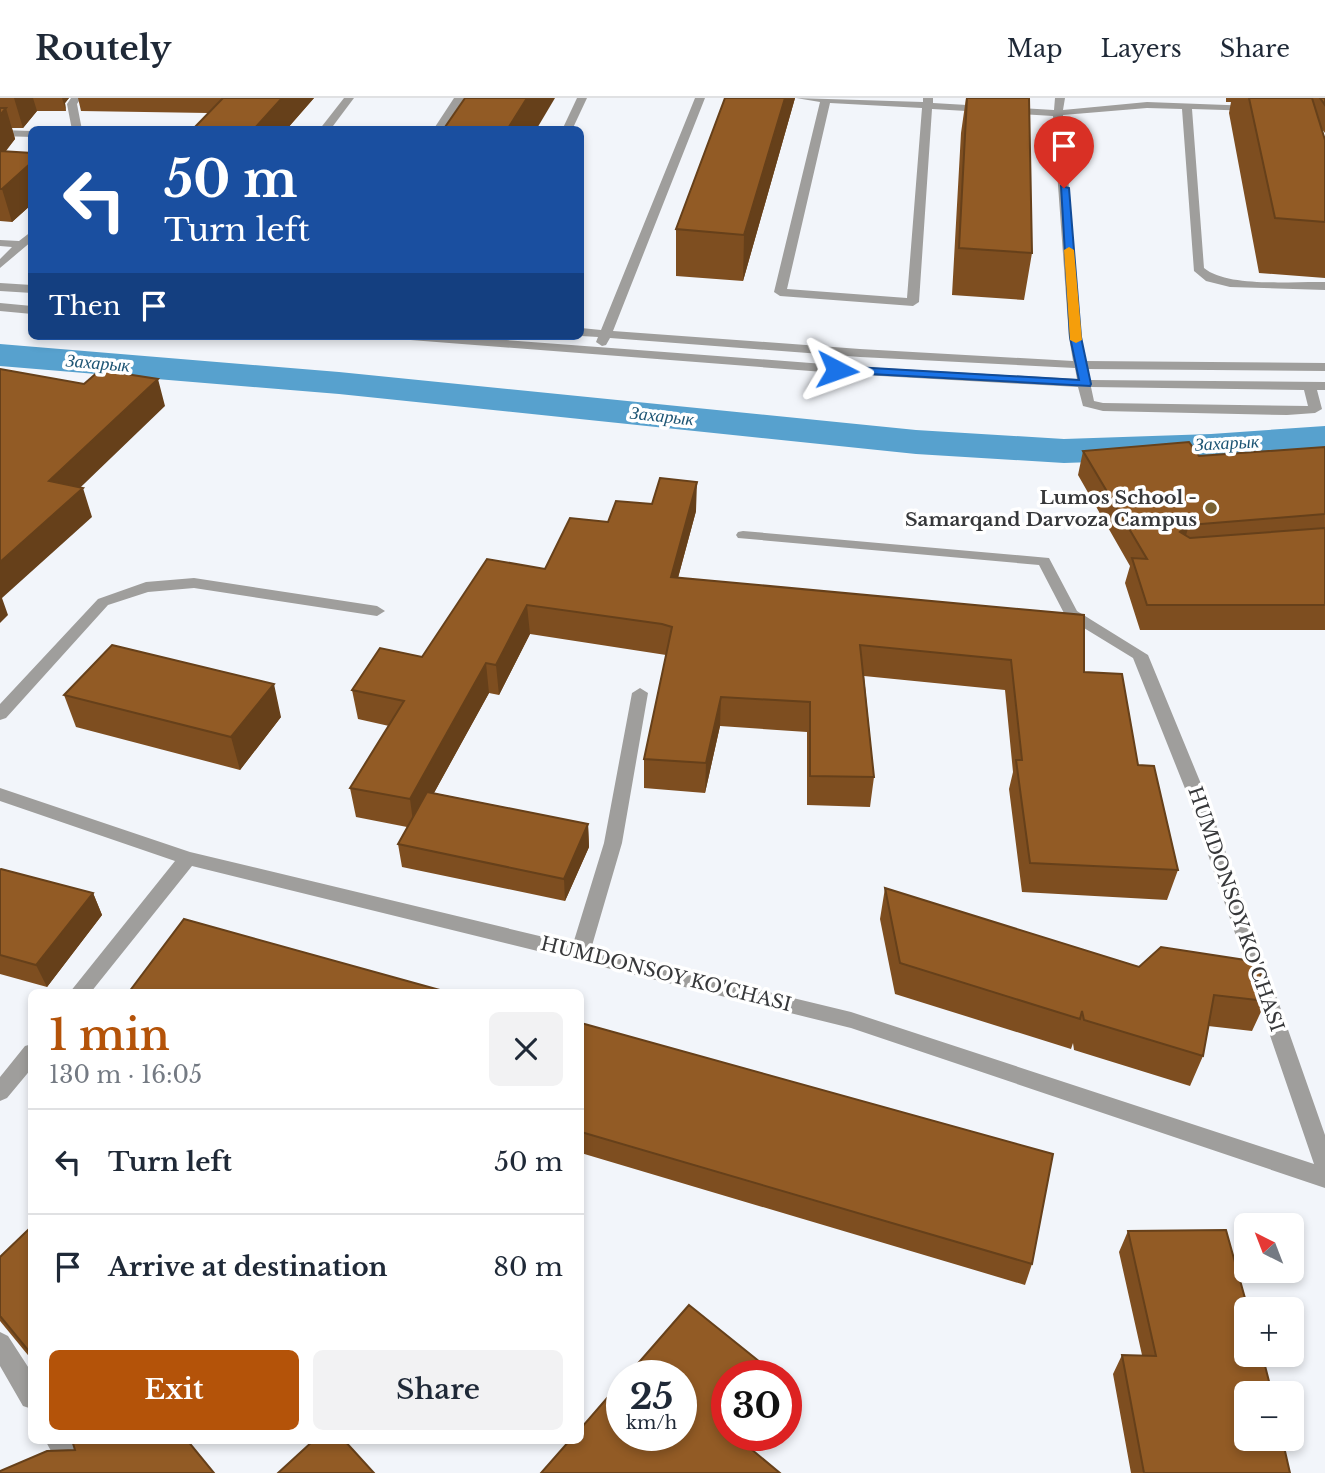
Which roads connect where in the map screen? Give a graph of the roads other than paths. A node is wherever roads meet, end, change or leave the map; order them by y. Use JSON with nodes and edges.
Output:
{"nodes":[{"id":1,"x":76,"y":98,"type":"edge"},
{"id":2,"x":349,"y":98,"type":"edge"},
{"id":3,"x":459,"y":98,"type":"edge"},
{"id":4,"x":582,"y":98,"type":"edge"},
{"id":5,"x":700,"y":98,"type":"edge"},
{"id":6,"x":801,"y":98,"type":"edge"},
{"id":7,"x":1060,"y":98,"type":"edge"},
{"id":8,"x":826,"y":99,"type":"edge"},
{"id":9,"x":929,"y":102,"type":"edge"},
{"id":10,"x":1186,"y":106,"type":"junction"},
{"id":11,"x":1262,"y":109,"type":"edge"},
{"id":12,"x":1058,"y":113,"type":"junction"},
{"id":13,"x":76,"y":126,"type":"edge"},
{"id":14,"x":327,"y":126,"type":"edge"},
{"id":15,"x":441,"y":126,"type":"edge"},
{"id":16,"x":568,"y":126,"type":"edge"},
{"id":17,"x":0,"y":133,"type":"edge"},
{"id":18,"x":28,"y":134,"type":"edge"},
{"id":19,"x":28,"y":238,"type":"edge"},
{"id":20,"x":0,"y":243,"type":"edge"},
{"id":21,"x":21,"y":244,"type":"junction"},
{"id":22,"x":0,"y":265,"type":"edge"},
{"id":23,"x":1325,"y":286,"type":"edge"},
{"id":24,"x":0,"y":287,"type":"edge"},
{"id":25,"x":28,"y":289,"type":"edge"},
{"id":26,"x":0,"y":307,"type":"edge"},
{"id":27,"x":28,"y":310,"type":"edge"},
{"id":28,"x":584,"y":332,"type":"edge"},
{"id":29,"x":606,"y":334,"type":"junction"},
{"id":30,"x":481,"y":340,"type":"edge"},
{"id":31,"x":597,"y":351,"type":"junction"},
{"id":32,"x":1081,"y":366,"type":"junction"},
{"id":33,"x":1325,"y":367,"type":"edge"},
{"id":34,"x":1085,"y":384,"type":"junction"},
{"id":35,"x":1309,"y":386,"type":"junction"},
{"id":36,"x":1325,"y":386,"type":"edge"},
{"id":37,"x":743,"y":535,"type":"dead end"},
{"id":38,"x":377,"y":611,"type":"dead end"},
{"id":39,"x":640,"y":693,"type":"dead end"},
{"id":40,"x":0,"y":714,"type":"edge"},
{"id":41,"x":0,"y":794,"type":"edge"},
{"id":42,"x":188,"y":858,"type":"junction"},
{"id":43,"x":580,"y":952,"type":"junction"},
{"id":44,"x":82,"y":989,"type":"edge"},
{"id":45,"x":28,"y":1057,"type":"edge"},
{"id":46,"x":0,"y":1092,"type":"edge"},
{"id":47,"x":1325,"y":1166,"type":"edge"},
{"id":48,"x":1325,"y":1178,"type":"edge"},
{"id":49,"x":0,"y":1344,"type":"edge"},
{"id":50,"x":28,"y":1390,"type":"edge"},
{"id":51,"x":59,"y":1444,"type":"edge"},
{"id":52,"x":77,"y":1473,"type":"edge"}],
"edges":[{"from":1,"to":13,"type":"street"},
{"from":2,"to":14,"type":"street"},
{"from":3,"to":15,"type":"street"},
{"from":4,"to":16,"type":"street"},
{"from":5,"to":29,"type":"street"},
{"from":6,"to":8,"type":"street"},
{"from":7,"to":12,"type":"street"},
{"from":8,"to":9,"type":"street"},
{"from":8,"to":9,"type":"street"},
{"from":9,"to":12,"type":"street"},
{"from":10,"to":11,"type":"street"},
{"from":10,"to":12,"type":"street"},
{"from":10,"to":23,"type":"street"},
{"from":12,"to":32,"type":"street"},
{"from":17,"to":18,"type":"street"},
{"from":19,"to":21,"type":"street"},
{"from":20,"to":21,"type":"street"},
{"from":21,"to":22,"type":"street"},
{"from":24,"to":25,"type":"street"},
{"from":26,"to":27,"type":"street"},
{"from":28,"to":29,"type":"street"},
{"from":29,"to":31,"type":"street"},
{"from":29,"to":32,"type":"street"},
{"from":30,"to":31,"type":"street"},
{"from":31,"to":34,"type":"street"},
{"from":32,"to":33,"type":"street"},
{"from":32,"to":34,"type":"street"},
{"from":34,"to":35,"type":"street"},
{"from":34,"to":35,"type":"street"},
{"from":35,"to":36,"type":"street"},
{"from":37,"to":47,"type":"street","name":"HUMDONSOY KO'CHASI"},
{"from":38,"to":40,"type":"street"},
{"from":39,"to":43,"type":"street"},
{"from":41,"to":42,"type":"street","name":"HUMDONSOY KO'CHASI"},
{"from":42,"to":43,"type":"street","name":"HUMDONSOY KO'CHASI"},
{"from":42,"to":44,"type":"street"},
{"from":43,"to":48,"type":"street","name":"HUMDONSOY KO'CHASI"},
{"from":45,"to":46,"type":"street"},
{"from":49,"to":50,"type":"street"},
{"from":51,"to":52,"type":"street"}]}
